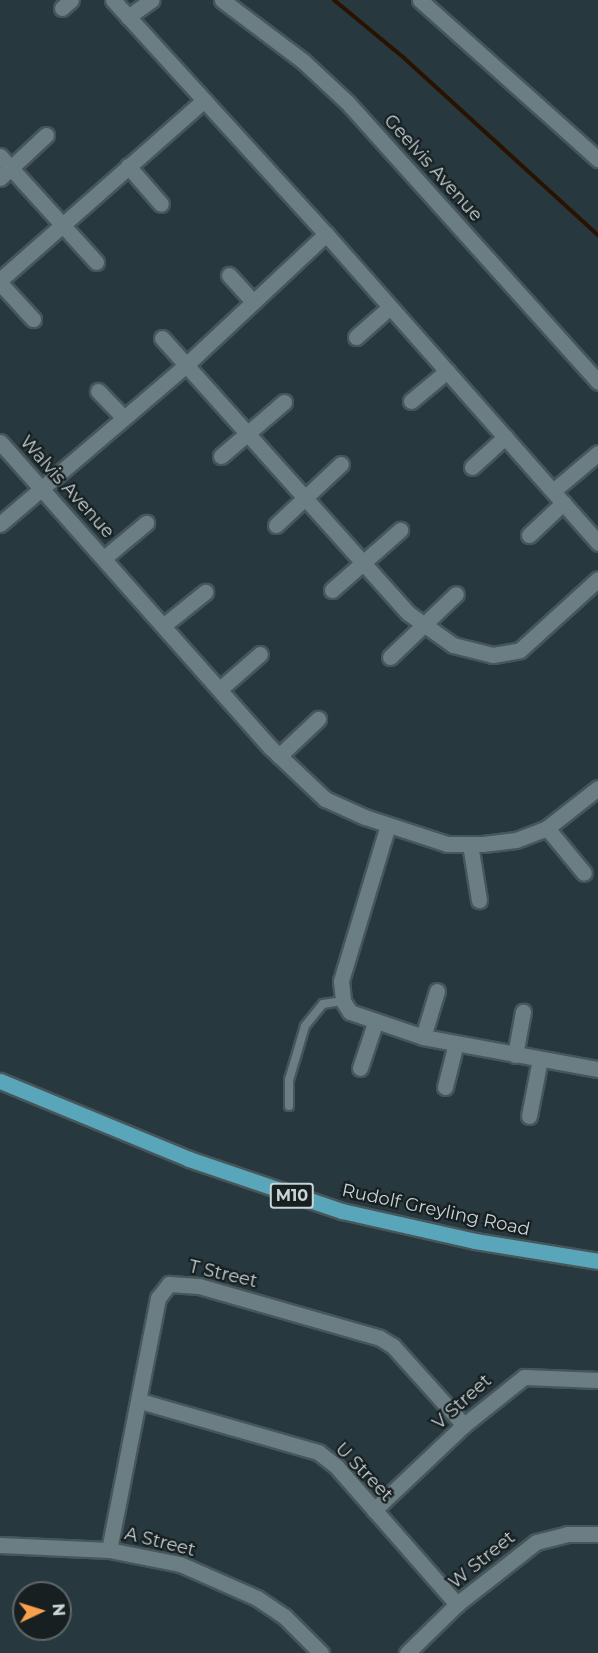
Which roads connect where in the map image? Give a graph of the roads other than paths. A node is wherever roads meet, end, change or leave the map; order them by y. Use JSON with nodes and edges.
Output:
{"nodes":[{"id":1,"x":112,"y":0,"type":"edge"},
{"id":2,"x":151,"y":0,"type":"edge"},
{"id":3,"x":222,"y":0,"type":"edge"},
{"id":4,"x":420,"y":0,"type":"edge"},
{"id":5,"x":128,"y":17,"type":"junction"},
{"id":6,"x":204,"y":100,"type":"junction"},
{"id":7,"x":46,"y":135,"type":"dead end"},
{"id":8,"x":0,"y":156,"type":"edge"},
{"id":9,"x":598,"y":159,"type":"edge"},
{"id":10,"x":128,"y":166,"type":"junction"},
{"id":11,"x":5,"y":173,"type":"edge"},
{"id":12,"x":161,"y":204,"type":"dead end"},
{"id":13,"x":61,"y":223,"type":"junction"},
{"id":14,"x":326,"y":234,"type":"junction"},
{"id":15,"x":96,"y":262,"type":"dead end"},
{"id":16,"x":229,"y":274,"type":"dead end"},
{"id":17,"x":0,"y":282,"type":"edge"},
{"id":18,"x":253,"y":302,"type":"junction"},
{"id":19,"x":390,"y":307,"type":"junction"},
{"id":20,"x":33,"y":319,"type":"dead end"},
{"id":21,"x":356,"y":337,"type":"dead end"},
{"id":22,"x":162,"y":339,"type":"dead end"},
{"id":23,"x":186,"y":365,"type":"junction"},
{"id":24,"x":447,"y":371,"type":"junction"},
{"id":25,"x":598,"y":382,"type":"edge"},
{"id":26,"x":99,"y":391,"type":"dead end"},
{"id":27,"x":411,"y":401,"type":"dead end"},
{"id":28,"x":284,"y":402,"type":"dead end"},
{"id":29,"x":123,"y":418,"type":"junction"},
{"id":30,"x":247,"y":434,"type":"junction"},
{"id":31,"x":505,"y":437,"type":"junction"},
{"id":32,"x":0,"y":442,"type":"edge"},
{"id":33,"x":598,"y":453,"type":"edge"},
{"id":34,"x":221,"y":456,"type":"dead end"},
{"id":35,"x":341,"y":464,"type":"dead end"},
{"id":36,"x":472,"y":467,"type":"dead end"},
{"id":37,"x":41,"y":488,"type":"junction"},
{"id":38,"x":558,"y":497,"type":"junction"},
{"id":39,"x":304,"y":498,"type":"junction"},
{"id":40,"x":146,"y":523,"type":"dead end"},
{"id":41,"x":0,"y":524,"type":"edge"},
{"id":42,"x":276,"y":525,"type":"dead end"},
{"id":43,"x":400,"y":530,"type":"dead end"},
{"id":44,"x":529,"y":535,"type":"dead end"},
{"id":45,"x":598,"y":543,"type":"edge"},
{"id":46,"x":104,"y":558,"type":"junction"},
{"id":47,"x":363,"y":563,"type":"junction"},
{"id":48,"x":598,"y":579,"type":"edge"},
{"id":49,"x":333,"y":590,"type":"dead end"},
{"id":50,"x":205,"y":592,"type":"dead end"},
{"id":51,"x":456,"y":594,"type":"dead end"},
{"id":52,"x":164,"y":625,"type":"junction"},
{"id":53,"x":424,"y":626,"type":"junction"},
{"id":54,"x":260,"y":654,"type":"dead end"},
{"id":55,"x":390,"y":657,"type":"dead end"},
{"id":56,"x":220,"y":689,"type":"junction"},
{"id":57,"x":318,"y":719,"type":"dead end"},
{"id":58,"x":279,"y":756,"type":"junction"},
{"id":59,"x":598,"y":788,"type":"edge"},
{"id":60,"x":388,"y":825,"type":"junction"},
{"id":61,"x":546,"y":828,"type":"junction"},
{"id":62,"x":470,"y":844,"type":"junction"},
{"id":63,"x":584,"y":873,"type":"dead end"},
{"id":64,"x":479,"y":900,"type":"dead end"},
{"id":65,"x":437,"y":991,"type":"dead end"},
{"id":66,"x":343,"y":1001,"type":"junction"},
{"id":67,"x":523,"y":1012,"type":"dead end"},
{"id":68,"x":375,"y":1023,"type":"junction"},
{"id":69,"x":423,"y":1037,"type":"junction"},
{"id":70,"x":456,"y":1043,"type":"junction"},
{"id":71,"x":515,"y":1054,"type":"junction"},
{"id":72,"x":540,"y":1059,"type":"junction"},
{"id":73,"x":597,"y":1064,"type":"edge"},
{"id":74,"x":360,"y":1068,"type":"dead end"},
{"id":75,"x":0,"y":1081,"type":"edge"},
{"id":76,"x":445,"y":1087,"type":"dead end"},
{"id":77,"x":289,"y":1106,"type":"dead end"},
{"id":78,"x":529,"y":1116,"type":"dead end"},
{"id":79,"x":598,"y":1260,"type":"edge"},
{"id":80,"x":598,"y":1380,"type":"edge"},
{"id":81,"x":140,"y":1401,"type":"junction"},
{"id":82,"x":464,"y":1425,"type":"junction"},
{"id":83,"x":374,"y":1510,"type":"junction"},
{"id":84,"x":598,"y":1534,"type":"edge"},
{"id":85,"x":0,"y":1545,"type":"edge"},
{"id":86,"x":109,"y":1550,"type":"junction"},
{"id":87,"x":457,"y":1604,"type":"junction"},
{"id":88,"x":321,"y":1653,"type":"edge"},
{"id":89,"x":407,"y":1653,"type":"edge"}],
"edges":[{"from":1,"to":5,"type":"street"},
{"from":2,"to":5,"type":"street"},
{"from":3,"to":25,"type":"street","name":"Geelvis Avenue"},
{"from":4,"to":9,"type":"street"},
{"from":5,"to":6,"type":"street"},
{"from":6,"to":10,"type":"street"},
{"from":6,"to":14,"type":"street"},
{"from":7,"to":11,"type":"street"},
{"from":8,"to":11,"type":"street"},
{"from":10,"to":12,"type":"street"},
{"from":10,"to":13,"type":"street"},
{"from":11,"to":13,"type":"street"},
{"from":13,"to":15,"type":"street"},
{"from":13,"to":17,"type":"street"},
{"from":14,"to":18,"type":"street"},
{"from":14,"to":19,"type":"street"},
{"from":16,"to":18,"type":"street"},
{"from":17,"to":20,"type":"street"},
{"from":18,"to":23,"type":"street"},
{"from":19,"to":21,"type":"street"},
{"from":19,"to":24,"type":"street"},
{"from":22,"to":23,"type":"street"},
{"from":23,"to":29,"type":"street"},
{"from":23,"to":30,"type":"street"},
{"from":24,"to":27,"type":"street"},
{"from":24,"to":31,"type":"street"},
{"from":26,"to":29,"type":"street"},
{"from":28,"to":30,"type":"street"},
{"from":29,"to":37,"type":"street"},
{"from":30,"to":34,"type":"street"},
{"from":30,"to":39,"type":"street"},
{"from":31,"to":36,"type":"street"},
{"from":31,"to":38,"type":"street"},
{"from":32,"to":37,"type":"street","name":"Walvis Avenue"},
{"from":33,"to":38,"type":"street"},
{"from":35,"to":39,"type":"street"},
{"from":37,"to":41,"type":"street"},
{"from":37,"to":46,"type":"street","name":"Walvis Avenue"},
{"from":38,"to":44,"type":"street"},
{"from":38,"to":45,"type":"street"},
{"from":39,"to":42,"type":"street"},
{"from":39,"to":47,"type":"street"},
{"from":40,"to":46,"type":"street","name":"Walvis Avenue"},
{"from":43,"to":47,"type":"street"},
{"from":46,"to":52,"type":"street","name":"Walvis Avenue"},
{"from":47,"to":49,"type":"street"},
{"from":47,"to":53,"type":"street"},
{"from":48,"to":53,"type":"street"},
{"from":50,"to":52,"type":"street"},
{"from":51,"to":53,"type":"street"},
{"from":52,"to":56,"type":"street","name":"Walvis Avenue"},
{"from":53,"to":55,"type":"street"},
{"from":54,"to":56,"type":"street"},
{"from":56,"to":58,"type":"street","name":"Walvis Avenue"},
{"from":57,"to":58,"type":"street"},
{"from":58,"to":60,"type":"street","name":"Walvis Avenue"},
{"from":59,"to":61,"type":"street","name":"Walvis Avenue"},
{"from":60,"to":62,"type":"street","name":"Walvis Avenue"},
{"from":60,"to":66,"type":"street"},
{"from":61,"to":62,"type":"street","name":"Walvis Avenue"},
{"from":61,"to":63,"type":"street"},
{"from":62,"to":64,"type":"street"},
{"from":65,"to":69,"type":"street"},
{"from":66,"to":68,"type":"street"},
{"from":66,"to":77,"type":"lane"},
{"from":67,"to":71,"type":"street"},
{"from":68,"to":69,"type":"street"},
{"from":68,"to":74,"type":"street"},
{"from":69,"to":70,"type":"street"},
{"from":70,"to":71,"type":"street"},
{"from":70,"to":76,"type":"street"},
{"from":71,"to":72,"type":"street"},
{"from":72,"to":73,"type":"street"},
{"from":72,"to":78,"type":"street"},
{"from":75,"to":79,"type":"main road","name":"Rudolf Greyling Road","number":"M10"},
{"from":80,"to":82,"type":"street","name":"V Street"},
{"from":81,"to":82,"type":"street","name":"T Street"},
{"from":81,"to":83,"type":"street","name":"U Street"},
{"from":81,"to":86,"type":"street","name":"T Street"},
{"from":82,"to":83,"type":"street","name":"V Street"},
{"from":83,"to":87,"type":"street","name":"U Street"},
{"from":84,"to":87,"type":"street","name":"W Street"},
{"from":85,"to":86,"type":"street","name":"A Street"},
{"from":86,"to":88,"type":"street","name":"A Street"},
{"from":87,"to":89,"type":"street","name":"W Street"}]}
